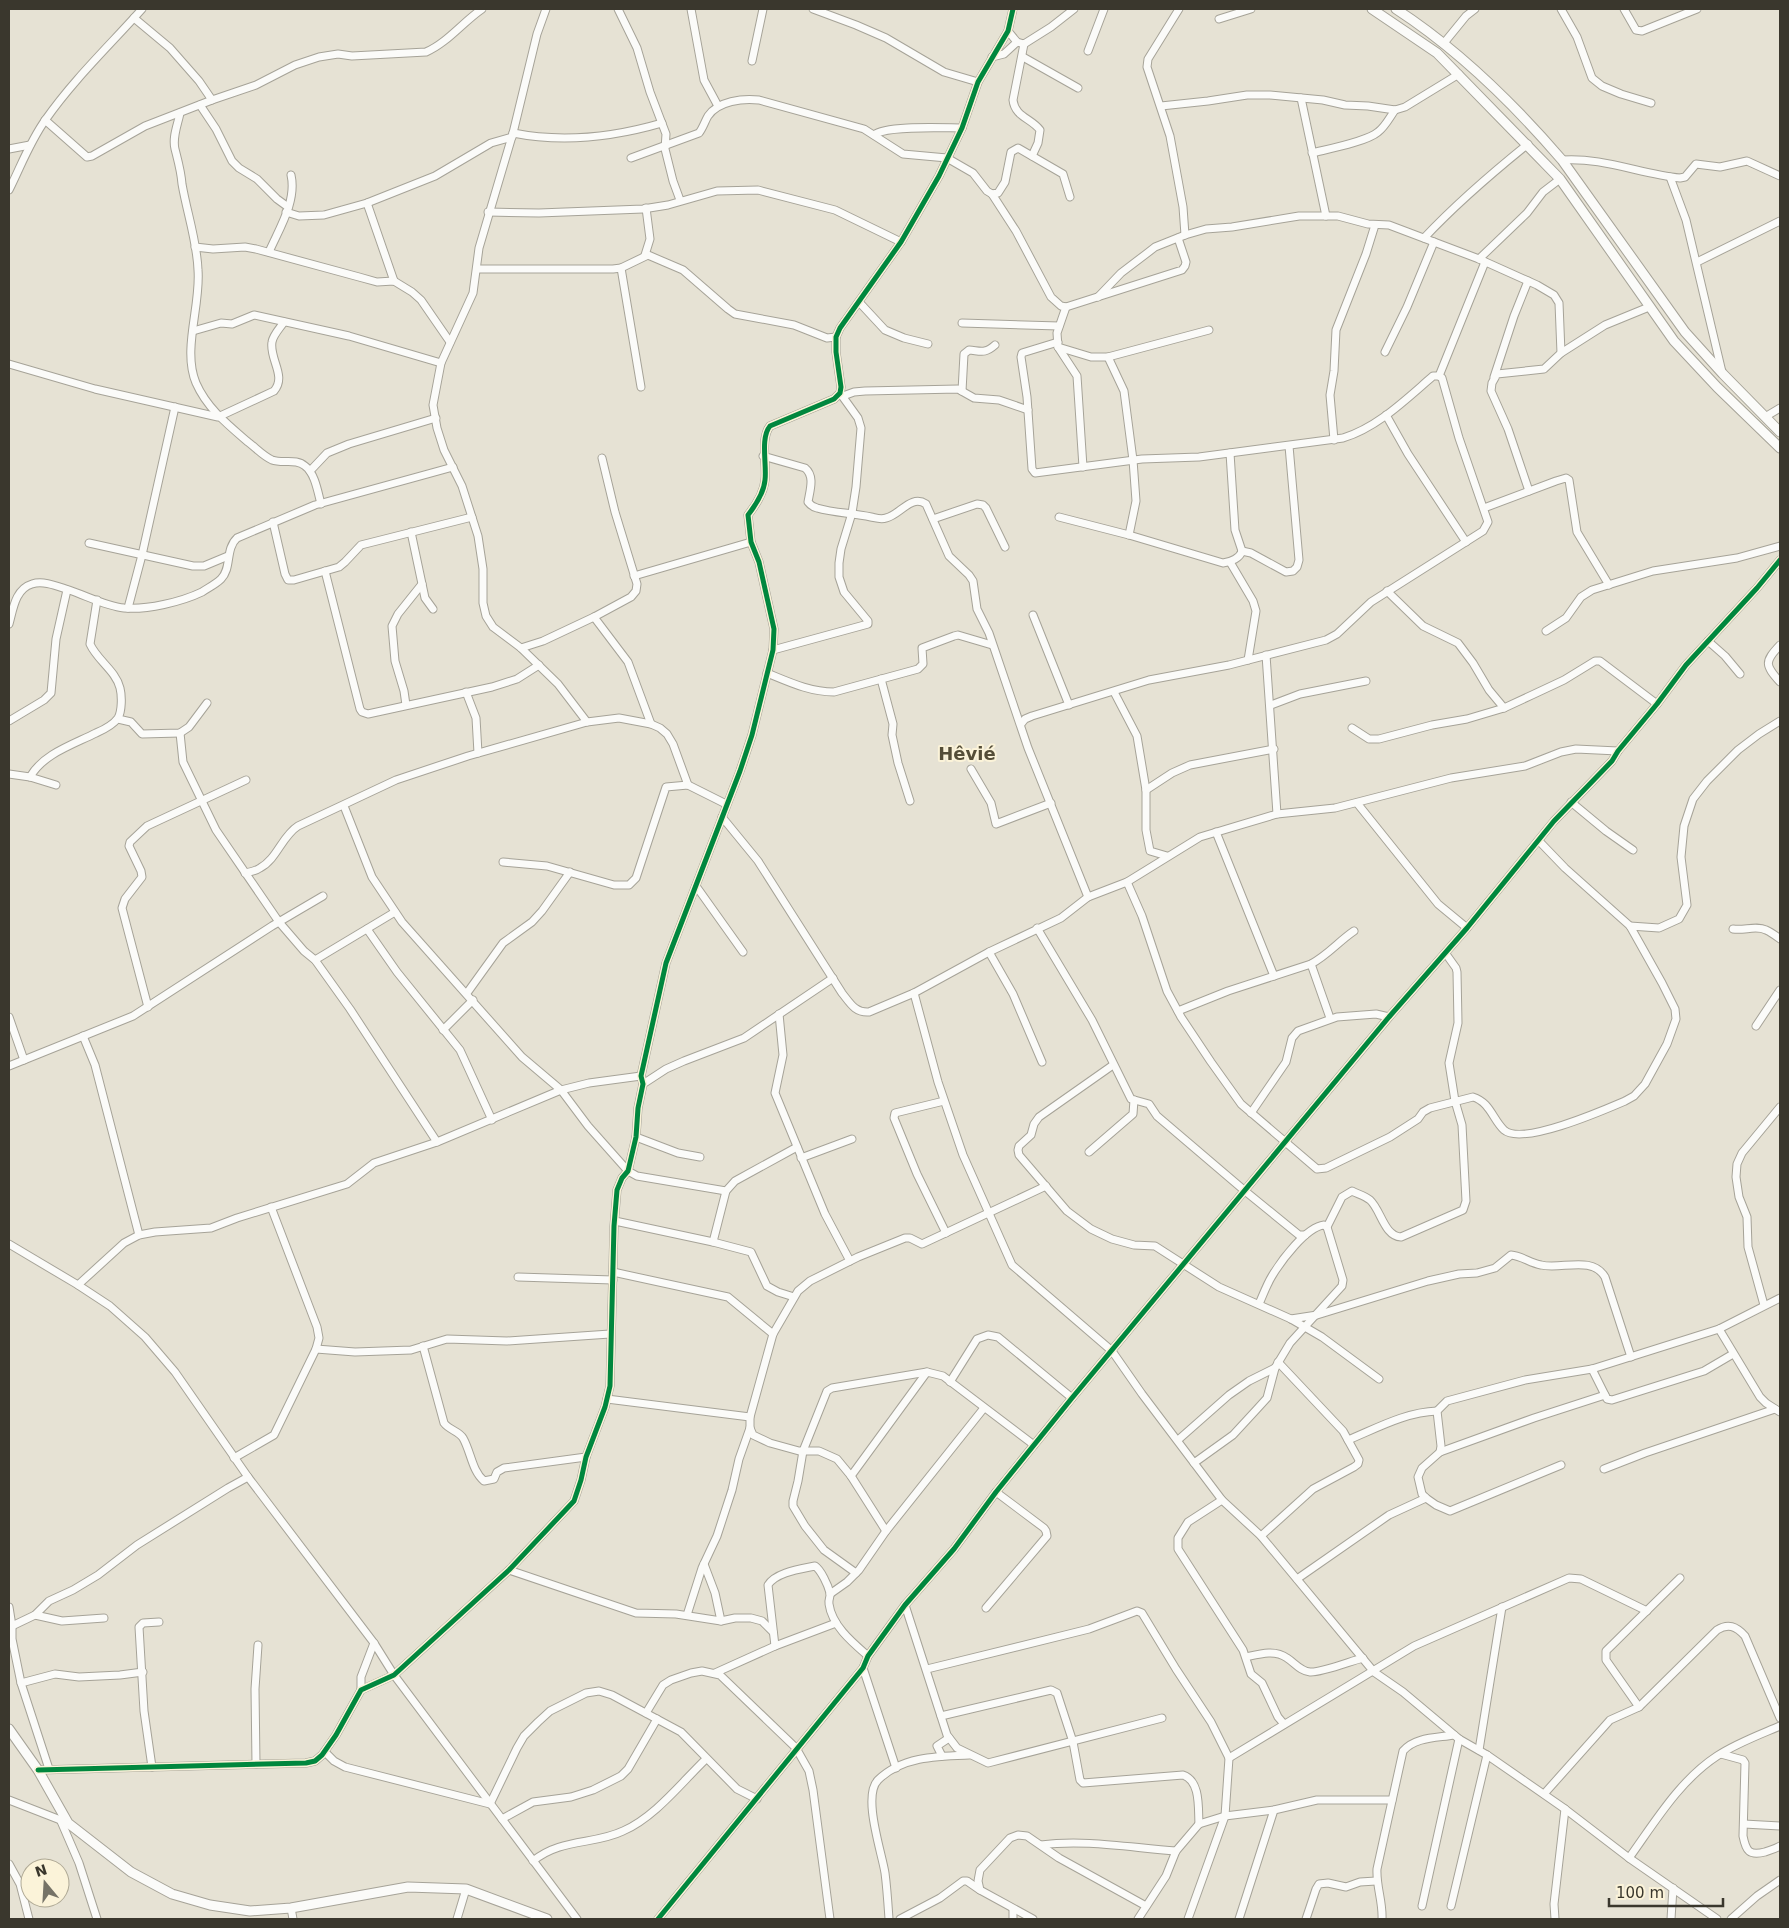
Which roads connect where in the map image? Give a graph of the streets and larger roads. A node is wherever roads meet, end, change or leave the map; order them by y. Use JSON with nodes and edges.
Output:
{"nodes":[{"id":1,"x":142,"y":9,"type":"edge"},
{"id":2,"x":482,"y":9,"type":"edge"},
{"id":3,"x":546,"y":9,"type":"edge"},
{"id":4,"x":618,"y":9,"type":"edge"},
{"id":5,"x":692,"y":9,"type":"edge"},
{"id":6,"x":763,"y":9,"type":"edge"},
{"id":7,"x":813,"y":9,"type":"edge"},
{"id":8,"x":1013,"y":9,"type":"edge"},
{"id":9,"x":1074,"y":9,"type":"edge"},
{"id":10,"x":1104,"y":9,"type":"edge"},
{"id":11,"x":1179,"y":9,"type":"edge"},
{"id":12,"x":1251,"y":9,"type":"edge"},
{"id":13,"x":1372,"y":9,"type":"edge"},
{"id":14,"x":1396,"y":9,"type":"edge"},
{"id":15,"x":1475,"y":9,"type":"edge"},
{"id":16,"x":1561,"y":9,"type":"edge"},
{"id":17,"x":1624,"y":9,"type":"edge"},
{"id":18,"x":1675,"y":9,"type":"edge"},
{"id":19,"x":1697,"y":9,"type":"edge"},
{"id":20,"x":1680,"y":17,"type":"junction"},
{"id":21,"x":134,"y":18,"type":"junction"},
{"id":22,"x":1219,"y":19,"type":"dead end"},
{"id":23,"x":1008,"y":31,"type":"junction"},
{"id":24,"x":1020,"y":43,"type":"junction"},
{"id":25,"x":1444,"y":43,"type":"junction"},
{"id":26,"x":1088,"y":51,"type":"dead end"},
{"id":27,"x":1023,"y":56,"type":"junction"},
{"id":28,"x":992,"y":57,"type":"junction"},
{"id":29,"x":752,"y":61,"type":"dead end"},
{"id":30,"x":1459,"y":74,"type":"junction"},
{"id":31,"x":978,"y":82,"type":"junction"},
{"id":32,"x":1078,"y":88,"type":"dead end"},
{"id":33,"x":1301,"y":98,"type":"junction"},
{"id":34,"x":212,"y":100,"type":"junction"},
{"id":35,"x":1651,"y":103,"type":"dead end"},
{"id":36,"x":200,"y":105,"type":"junction"},
{"id":37,"x":718,"y":106,"type":"junction"},
{"id":38,"x":1161,"y":106,"type":"junction"},
{"id":39,"x":1395,"y":110,"type":"junction"},
{"id":40,"x":180,"y":112,"type":"junction"},
{"id":41,"x":45,"y":120,"type":"junction"},
{"id":42,"x":662,"y":123,"type":"junction"},
{"id":43,"x":962,"y":128,"type":"junction"},
{"id":44,"x":513,"y":135,"type":"junction"},
{"id":45,"x":874,"y":135,"type":"junction"},
{"id":46,"x":1528,"y":144,"type":"junction"},
{"id":47,"x":666,"y":145,"type":"junction"},
{"id":48,"x":30,"y":146,"type":"junction"},
{"id":49,"x":9,"y":149,"type":"edge"},
{"id":50,"x":1312,"y":153,"type":"junction"},
{"id":51,"x":1032,"y":156,"type":"junction"},
{"id":52,"x":631,"y":158,"type":"dead end"},
{"id":53,"x":947,"y":158,"type":"junction"},
{"id":54,"x":1562,"y":160,"type":"junction"},
{"id":55,"x":291,"y":175,"type":"dead end"},
{"id":56,"x":1780,"y":176,"type":"edge"},
{"id":57,"x":1670,"y":177,"type":"junction"},
{"id":58,"x":1560,"y":179,"type":"junction"},
{"id":59,"x":9,"y":190,"type":"edge"},
{"id":60,"x":992,"y":194,"type":"junction"},
{"id":61,"x":1070,"y":197,"type":"dead end"},
{"id":62,"x":680,"y":200,"type":"junction"},
{"id":63,"x":367,"y":203,"type":"junction"},
{"id":64,"x":646,"y":208,"type":"junction"},
{"id":65,"x":287,"y":209,"type":"junction"},
{"id":66,"x":488,"y":212,"type":"junction"},
{"id":67,"x":1326,"y":216,"type":"junction"},
{"id":68,"x":1780,"y":221,"type":"edge"},
{"id":69,"x":1375,"y":225,"type":"junction"},
{"id":70,"x":1182,"y":236,"type":"junction"},
{"id":71,"x":1424,"y":238,"type":"junction"},
{"id":72,"x":902,"y":242,"type":"junction"},
{"id":73,"x":1434,"y":242,"type":"junction"},
{"id":74,"x":195,"y":247,"type":"junction"},
{"id":75,"x":269,"y":252,"type":"junction"},
{"id":76,"x":645,"y":255,"type":"junction"},
{"id":77,"x":1482,"y":261,"type":"junction"},
{"id":78,"x":1697,"y":262,"type":"junction"},
{"id":79,"x":621,"y":268,"type":"junction"},
{"id":80,"x":477,"y":270,"type":"junction"},
{"id":81,"x":394,"y":281,"type":"junction"},
{"id":82,"x":1528,"y":281,"type":"junction"},
{"id":83,"x":1098,"y":297,"type":"junction"},
{"id":84,"x":859,"y":302,"type":"junction"},
{"id":85,"x":1066,"y":307,"type":"junction"},
{"id":86,"x":1649,"y":307,"type":"junction"},
{"id":87,"x":284,"y":322,"type":"junction"},
{"id":88,"x":962,"y":323,"type":"dead end"},
{"id":89,"x":1059,"y":326,"type":"junction"},
{"id":90,"x":193,"y":330,"type":"junction"},
{"id":91,"x":1208,"y":330,"type":"dead end"},
{"id":92,"x":836,"y":337,"type":"junction"},
{"id":93,"x":450,"y":342,"type":"junction"},
{"id":94,"x":928,"y":344,"type":"dead end"},
{"id":95,"x":1058,"y":345,"type":"junction"},
{"id":96,"x":995,"y":346,"type":"dead end"},
{"id":97,"x":1385,"y":352,"type":"dead end"},
{"id":98,"x":1561,"y":353,"type":"junction"},
{"id":99,"x":1108,"y":358,"type":"junction"},
{"id":100,"x":441,"y":363,"type":"junction"},
{"id":101,"x":9,"y":364,"type":"edge"},
{"id":102,"x":1723,"y":374,"type":"junction"},
{"id":103,"x":1438,"y":376,"type":"junction"},
{"id":104,"x":1494,"y":378,"type":"junction"},
{"id":105,"x":641,"y":387,"type":"dead end"},
{"id":106,"x":962,"y":391,"type":"junction"},
{"id":107,"x":841,"y":395,"type":"junction"},
{"id":108,"x":175,"y":407,"type":"junction"},
{"id":109,"x":1780,"y":408,"type":"edge"},
{"id":110,"x":1028,"y":410,"type":"junction"},
{"id":111,"x":1386,"y":414,"type":"junction"},
{"id":112,"x":218,"y":417,"type":"junction"},
{"id":113,"x":1765,"y":417,"type":"junction"},
{"id":114,"x":436,"y":418,"type":"junction"},
{"id":115,"x":1780,"y":432,"type":"edge"},
{"id":116,"x":1334,"y":440,"type":"junction"},
{"id":117,"x":1289,"y":446,"type":"junction"},
{"id":118,"x":1780,"y":448,"type":"edge"},
{"id":119,"x":1230,"y":453,"type":"junction"},
{"id":120,"x":764,"y":456,"type":"junction"},
{"id":121,"x":602,"y":458,"type":"dead end"},
{"id":122,"x":1133,"y":460,"type":"junction"},
{"id":123,"x":1083,"y":466,"type":"junction"},
{"id":124,"x":453,"y":468,"type":"junction"},
{"id":125,"x":310,"y":471,"type":"junction"},
{"id":126,"x":1529,"y":492,"type":"junction"},
{"id":127,"x":321,"y":504,"type":"junction"},
{"id":128,"x":1484,"y":508,"type":"junction"},
{"id":129,"x":852,"y":512,"type":"junction"},
{"id":130,"x":472,"y":517,"type":"junction"},
{"id":131,"x":1059,"y":518,"type":"dead end"},
{"id":132,"x":933,"y":519,"type":"junction"},
{"id":133,"x":273,"y":522,"type":"junction"},
{"id":134,"x":411,"y":532,"type":"junction"},
{"id":135,"x":1129,"y":535,"type":"junction"},
{"id":136,"x":751,"y":542,"type":"junction"},
{"id":137,"x":1466,"y":542,"type":"junction"},
{"id":138,"x":89,"y":543,"type":"dead end"},
{"id":139,"x":1780,"y":546,"type":"edge"},
{"id":140,"x":1005,"y":547,"type":"dead end"},
{"id":141,"x":1242,"y":550,"type":"junction"},
{"id":142,"x":142,"y":555,"type":"junction"},
{"id":143,"x":228,"y":556,"type":"junction"},
{"id":144,"x":1780,"y":561,"type":"edge"},
{"id":145,"x":1230,"y":562,"type":"junction"},
{"id":146,"x":325,"y":571,"type":"junction"},
{"id":147,"x":634,"y":576,"type":"junction"},
{"id":148,"x":422,"y":584,"type":"junction"},
{"id":149,"x":1609,"y":585,"type":"junction"},
{"id":150,"x":67,"y":590,"type":"junction"},
{"id":151,"x":1387,"y":591,"type":"junction"},
{"id":152,"x":97,"y":600,"type":"junction"},
{"id":153,"x":128,"y":608,"type":"junction"},
{"id":154,"x":433,"y":609,"type":"dead end"},
{"id":155,"x":1033,"y":615,"type":"dead end"},
{"id":156,"x":594,"y":617,"type":"junction"},
{"id":157,"x":9,"y":624,"type":"edge"},
{"id":158,"x":1546,"y":632,"type":"dead end"},
{"id":159,"x":1708,"y":641,"type":"junction"},
{"id":160,"x":992,"y":645,"type":"junction"},
{"id":161,"x":1780,"y":645,"type":"edge"},
{"id":162,"x":521,"y":648,"type":"junction"},
{"id":163,"x":773,"y":650,"type":"junction"},
{"id":164,"x":1266,"y":655,"type":"junction"},
{"id":165,"x":1248,"y":660,"type":"junction"},
{"id":166,"x":539,"y":665,"type":"junction"},
{"id":167,"x":767,"y":673,"type":"junction"},
{"id":168,"x":1740,"y":674,"type":"dead end"},
{"id":169,"x":881,"y":680,"type":"junction"},
{"id":170,"x":1366,"y":681,"type":"dead end"},
{"id":171,"x":1780,"y":682,"type":"edge"},
{"id":172,"x":466,"y":692,"type":"junction"},
{"id":173,"x":1114,"y":692,"type":"junction"},
{"id":174,"x":207,"y":703,"type":"dead end"},
{"id":175,"x":1657,"y":704,"type":"junction"},
{"id":176,"x":406,"y":705,"type":"junction"},
{"id":177,"x":1069,"y":705,"type":"junction"},
{"id":178,"x":1270,"y":705,"type":"junction"},
{"id":179,"x":1504,"y":708,"type":"junction"},
{"id":180,"x":118,"y":719,"type":"junction"},
{"id":181,"x":9,"y":721,"type":"edge"},
{"id":182,"x":1780,"y":721,"type":"edge"},
{"id":183,"x":586,"y":722,"type":"junction"},
{"id":184,"x":651,"y":724,"type":"junction"},
{"id":185,"x":1021,"y":724,"type":"junction"},
{"id":186,"x":1352,"y":728,"type":"dead end"},
{"id":187,"x":180,"y":733,"type":"junction"},
{"id":188,"x":1274,"y":749,"type":"junction"},
{"id":189,"x":1618,"y":751,"type":"junction"},
{"id":190,"x":478,"y":753,"type":"junction"},
{"id":191,"x":971,"y":769,"type":"dead end"},
{"id":192,"x":9,"y":774,"type":"edge"},
{"id":193,"x":30,"y":777,"type":"junction"},
{"id":194,"x":246,"y":780,"type":"dead end"},
{"id":195,"x":56,"y":785,"type":"dead end"},
{"id":196,"x":688,"y":785,"type":"junction"},
{"id":197,"x":1146,"y":790,"type":"junction"},
{"id":198,"x":202,"y":801,"type":"junction"},
{"id":199,"x":910,"y":801,"type":"dead end"},
{"id":200,"x":1571,"y":802,"type":"junction"},
{"id":201,"x":1051,"y":803,"type":"junction"},
{"id":202,"x":1357,"y":803,"type":"junction"},
{"id":203,"x":726,"y":804,"type":"junction"},
{"id":204,"x":344,"y":806,"type":"junction"},
{"id":205,"x":1277,"y":814,"type":"junction"},
{"id":206,"x":722,"y":817,"type":"junction"},
{"id":207,"x":1216,"y":832,"type":"junction"},
{"id":208,"x":1539,"y":841,"type":"junction"},
{"id":209,"x":1633,"y":850,"type":"dead end"},
{"id":210,"x":1167,"y":856,"type":"junction"},
{"id":211,"x":503,"y":862,"type":"dead end"},
{"id":212,"x":570,"y":872,"type":"junction"},
{"id":213,"x":245,"y":873,"type":"junction"},
{"id":214,"x":1127,"y":882,"type":"junction"},
{"id":215,"x":696,"y":886,"type":"junction"},
{"id":216,"x":323,"y":896,"type":"dead end"},
{"id":217,"x":1088,"y":897,"type":"junction"},
{"id":218,"x":395,"y":912,"type":"junction"},
{"id":219,"x":279,"y":922,"type":"junction"},
{"id":220,"x":1630,"y":926,"type":"junction"},
{"id":221,"x":1037,"y":928,"type":"junction"},
{"id":222,"x":1467,"y":928,"type":"junction"},
{"id":223,"x":367,"y":929,"type":"junction"},
{"id":224,"x":1733,"y":929,"type":"dead end"},
{"id":225,"x":1354,"y":932,"type":"dead end"},
{"id":226,"x":1780,"y":939,"type":"edge"},
{"id":227,"x":743,"y":952,"type":"dead end"},
{"id":228,"x":989,"y":952,"type":"junction"},
{"id":229,"x":1446,"y":954,"type":"junction"},
{"id":230,"x":315,"y":960,"type":"junction"},
{"id":231,"x":1311,"y":964,"type":"junction"},
{"id":232,"x":1274,"y":976,"type":"junction"},
{"id":233,"x":833,"y":978,"type":"junction"},
{"id":234,"x":1780,"y":990,"type":"edge"},
{"id":235,"x":466,"y":993,"type":"junction"},
{"id":236,"x":914,"y":993,"type":"junction"},
{"id":237,"x":473,"y":1000,"type":"junction"},
{"id":238,"x":148,"y":1007,"type":"junction"},
{"id":239,"x":1178,"y":1011,"type":"junction"},
{"id":240,"x":778,"y":1014,"type":"junction"},
{"id":241,"x":1389,"y":1017,"type":"junction"},
{"id":242,"x":9,"y":1018,"type":"edge"},
{"id":243,"x":1330,"y":1018,"type":"junction"},
{"id":244,"x":1756,"y":1026,"type":"dead end"},
{"id":245,"x":443,"y":1030,"type":"junction"},
{"id":246,"x":83,"y":1036,"type":"junction"},
{"id":247,"x":24,"y":1060,"type":"junction"},
{"id":248,"x":1042,"y":1062,"type":"dead end"},
{"id":249,"x":1114,"y":1065,"type":"junction"},
{"id":250,"x":9,"y":1066,"type":"edge"},
{"id":251,"x":642,"y":1080,"type":"junction"},
{"id":252,"x":561,"y":1090,"type":"junction"},
{"id":253,"x":1134,"y":1100,"type":"junction"},
{"id":254,"x":944,"y":1101,"type":"junction"},
{"id":255,"x":1455,"y":1101,"type":"junction"},
{"id":256,"x":1780,"y":1107,"type":"edge"},
{"id":257,"x":1251,"y":1113,"type":"junction"},
{"id":258,"x":492,"y":1120,"type":"junction"},
{"id":259,"x":636,"y":1138,"type":"junction"},
{"id":260,"x":852,"y":1139,"type":"dead end"},
{"id":261,"x":437,"y":1142,"type":"junction"},
{"id":262,"x":1285,"y":1142,"type":"junction"},
{"id":263,"x":797,"y":1147,"type":"junction"},
{"id":264,"x":1089,"y":1152,"type":"dead end"},
{"id":265,"x":700,"y":1157,"type":"dead end"},
{"id":266,"x":801,"y":1158,"type":"junction"},
{"id":267,"x":628,"y":1171,"type":"junction"},
{"id":268,"x":1046,"y":1186,"type":"junction"},
{"id":269,"x":726,"y":1191,"type":"junction"},
{"id":270,"x":1245,"y":1191,"type":"junction"},
{"id":271,"x":271,"y":1207,"type":"junction"},
{"id":272,"x":989,"y":1213,"type":"junction"},
{"id":273,"x":615,"y":1221,"type":"junction"},
{"id":274,"x":1327,"y":1227,"type":"junction"},
{"id":275,"x":946,"y":1232,"type":"junction"},
{"id":276,"x":139,"y":1235,"type":"junction"},
{"id":277,"x":1305,"y":1235,"type":"junction"},
{"id":278,"x":713,"y":1242,"type":"junction"},
{"id":279,"x":11,"y":1248,"type":"edge"},
{"id":280,"x":850,"y":1261,"type":"junction"},
{"id":281,"x":1184,"y":1264,"type":"junction"},
{"id":282,"x":613,"y":1272,"type":"junction"},
{"id":283,"x":518,"y":1277,"type":"dead end"},
{"id":284,"x":613,"y":1280,"type":"junction"},
{"id":285,"x":78,"y":1285,"type":"junction"},
{"id":286,"x":794,"y":1296,"type":"junction"},
{"id":287,"x":1780,"y":1298,"type":"edge"},
{"id":288,"x":1259,"y":1304,"type":"junction"},
{"id":289,"x":1764,"y":1305,"type":"junction"},
{"id":290,"x":1317,"y":1315,"type":"junction"},
{"id":291,"x":1291,"y":1319,"type":"junction"},
{"id":292,"x":1305,"y":1328,"type":"junction"},
{"id":293,"x":1719,"y":1330,"type":"junction"},
{"id":294,"x":610,"y":1334,"type":"junction"},
{"id":295,"x":773,"y":1334,"type":"junction"},
{"id":296,"x":423,"y":1346,"type":"junction"},
{"id":297,"x":316,"y":1349,"type":"junction"},
{"id":298,"x":1112,"y":1351,"type":"junction"},
{"id":299,"x":1733,"y":1354,"type":"junction"},
{"id":300,"x":1631,"y":1357,"type":"junction"},
{"id":301,"x":1277,"y":1365,"type":"junction"},
{"id":302,"x":1592,"y":1369,"type":"junction"},
{"id":303,"x":927,"y":1372,"type":"junction"},
{"id":304,"x":1379,"y":1379,"type":"dead end"},
{"id":305,"x":950,"y":1382,"type":"junction"},
{"id":306,"x":1605,"y":1396,"type":"junction"},
{"id":307,"x":1072,"y":1398,"type":"junction"},
{"id":308,"x":607,"y":1399,"type":"junction"},
{"id":309,"x":984,"y":1408,"type":"junction"},
{"id":310,"x":1778,"y":1410,"type":"edge"},
{"id":311,"x":1438,"y":1411,"type":"junction"},
{"id":312,"x":750,"y":1417,"type":"junction"},
{"id":313,"x":750,"y":1428,"type":"junction"},
{"id":314,"x":1178,"y":1440,"type":"junction"},
{"id":315,"x":1348,"y":1440,"type":"junction"},
{"id":316,"x":1034,"y":1445,"type":"junction"},
{"id":317,"x":803,"y":1451,"type":"junction"},
{"id":318,"x":1440,"y":1452,"type":"junction"},
{"id":319,"x":586,"y":1457,"type":"junction"},
{"id":320,"x":234,"y":1458,"type":"junction"},
{"id":321,"x":1194,"y":1463,"type":"junction"},
{"id":322,"x":1561,"y":1465,"type":"dead end"},
{"id":323,"x":1604,"y":1469,"type":"dead end"},
{"id":324,"x":852,"y":1476,"type":"junction"},
{"id":325,"x":248,"y":1477,"type":"junction"},
{"id":326,"x":996,"y":1492,"type":"junction"},
{"id":327,"x":1426,"y":1498,"type":"junction"},
{"id":328,"x":1222,"y":1500,"type":"junction"},
{"id":329,"x":886,"y":1531,"type":"junction"},
{"id":330,"x":1261,"y":1536,"type":"junction"},
{"id":331,"x":704,"y":1564,"type":"junction"},
{"id":332,"x":509,"y":1570,"type":"junction"},
{"id":333,"x":856,"y":1573,"type":"junction"},
{"id":334,"x":1680,"y":1578,"type":"dead end"},
{"id":335,"x":1297,"y":1579,"type":"junction"},
{"id":336,"x":830,"y":1594,"type":"junction"},
{"id":337,"x":906,"y":1605,"type":"junction"},
{"id":338,"x":9,"y":1607,"type":"edge"},
{"id":339,"x":1502,"y":1607,"type":"junction"},
{"id":340,"x":986,"y":1608,"type":"dead end"},
{"id":341,"x":1647,"y":1610,"type":"junction"},
{"id":342,"x":35,"y":1615,"type":"junction"},
{"id":343,"x":687,"y":1616,"type":"junction"},
{"id":344,"x":104,"y":1618,"type":"dead end"},
{"id":345,"x":722,"y":1621,"type":"junction"},
{"id":346,"x":159,"y":1622,"type":"dead end"},
{"id":347,"x":836,"y":1623,"type":"junction"},
{"id":348,"x":12,"y":1626,"type":"junction"},
{"id":349,"x":773,"y":1632,"type":"junction"},
{"id":350,"x":374,"y":1643,"type":"junction"},
{"id":351,"x":258,"y":1645,"type":"dead end"},
{"id":352,"x":775,"y":1646,"type":"junction"},
{"id":353,"x":868,"y":1656,"type":"junction"},
{"id":354,"x":1246,"y":1657,"type":"junction"},
{"id":355,"x":1363,"y":1658,"type":"junction"},
{"id":356,"x":863,"y":1668,"type":"junction"},
{"id":357,"x":927,"y":1669,"type":"junction"},
{"id":358,"x":143,"y":1672,"type":"junction"},
{"id":359,"x":1374,"y":1672,"type":"junction"},
{"id":360,"x":715,"y":1673,"type":"junction"},
{"id":361,"x":394,"y":1675,"type":"junction"},
{"id":362,"x":21,"y":1683,"type":"junction"},
{"id":363,"x":361,"y":1690,"type":"junction"},
{"id":364,"x":1639,"y":1707,"type":"junction"},
{"id":365,"x":646,"y":1713,"type":"junction"},
{"id":366,"x":941,"y":1716,"type":"junction"},
{"id":367,"x":1162,"y":1718,"type":"dead end"},
{"id":368,"x":1780,"y":1718,"type":"edge"},
{"id":369,"x":657,"y":1719,"type":"junction"},
{"id":370,"x":1284,"y":1724,"type":"junction"},
{"id":371,"x":1780,"y":1726,"type":"edge"},
{"id":372,"x":9,"y":1729,"type":"edge"},
{"id":373,"x":1456,"y":1737,"type":"junction"},
{"id":374,"x":949,"y":1738,"type":"junction"},
{"id":375,"x":1074,"y":1742,"type":"junction"},
{"id":376,"x":796,"y":1748,"type":"junction"},
{"id":377,"x":1479,"y":1750,"type":"junction"},
{"id":378,"x":325,"y":1752,"type":"junction"},
{"id":379,"x":1487,"y":1754,"type":"junction"},
{"id":380,"x":1721,"y":1754,"type":"junction"},
{"id":381,"x":969,"y":1755,"type":"junction"},
{"id":382,"x":942,"y":1756,"type":"junction"},
{"id":383,"x":1229,"y":1758,"type":"junction"},
{"id":384,"x":706,"y":1759,"type":"junction"},
{"id":385,"x":256,"y":1764,"type":"junction"},
{"id":386,"x":152,"y":1767,"type":"junction"},
{"id":387,"x":896,"y":1768,"type":"junction"},
{"id":388,"x":49,"y":1769,"type":"junction"},
{"id":389,"x":38,"y":1770,"type":"junction"},
{"id":390,"x":1544,"y":1794,"type":"junction"},
{"id":391,"x":757,"y":1799,"type":"junction"},
{"id":392,"x":9,"y":1800,"type":"edge"},
{"id":393,"x":1392,"y":1800,"type":"junction"},
{"id":394,"x":490,"y":1804,"type":"junction"},
{"id":395,"x":1565,"y":1809,"type":"junction"},
{"id":396,"x":1274,"y":1810,"type":"junction"},
{"id":397,"x":1225,"y":1816,"type":"junction"},
{"id":398,"x":502,"y":1820,"type":"junction"},
{"id":399,"x":64,"y":1821,"type":"junction"},
{"id":400,"x":1199,"y":1824,"type":"junction"},
{"id":401,"x":1744,"y":1824,"type":"junction"},
{"id":402,"x":1780,"y":1826,"type":"edge"},
{"id":403,"x":1041,"y":1845,"type":"junction"},
{"id":404,"x":1780,"y":1846,"type":"edge"},
{"id":405,"x":1176,"y":1851,"type":"junction"},
{"id":406,"x":1629,"y":1858,"type":"junction"},
{"id":407,"x":533,"y":1860,"type":"junction"},
{"id":408,"x":9,"y":1864,"type":"edge"},
{"id":409,"x":1780,"y":1880,"type":"edge"},
{"id":410,"x":1376,"y":1882,"type":"junction"},
{"id":411,"x":1673,"y":1888,"type":"junction"},
{"id":412,"x":466,"y":1889,"type":"junction"},
{"id":413,"x":980,"y":1890,"type":"junction"},
{"id":414,"x":1146,"y":1906,"type":"junction"},
{"id":415,"x":1422,"y":1906,"type":"dead end"},
{"id":416,"x":1451,"y":1906,"type":"dead end"},
{"id":417,"x":291,"y":1908,"type":"junction"},
{"id":418,"x":1014,"y":1909,"type":"junction"},
{"id":419,"x":29,"y":1919,"type":"edge"},
{"id":420,"x":97,"y":1919,"type":"edge"},
{"id":421,"x":293,"y":1919,"type":"edge"},
{"id":422,"x":457,"y":1919,"type":"edge"},
{"id":423,"x":547,"y":1919,"type":"edge"},
{"id":424,"x":577,"y":1919,"type":"edge"},
{"id":425,"x":658,"y":1919,"type":"edge"},
{"id":426,"x":830,"y":1919,"type":"edge"},
{"id":427,"x":889,"y":1919,"type":"edge"},
{"id":428,"x":900,"y":1919,"type":"edge"},
{"id":429,"x":1013,"y":1919,"type":"edge"},
{"id":430,"x":1033,"y":1919,"type":"edge"},
{"id":431,"x":1138,"y":1919,"type":"edge"},
{"id":432,"x":1188,"y":1919,"type":"edge"},
{"id":433,"x":1239,"y":1919,"type":"edge"},
{"id":434,"x":1306,"y":1919,"type":"edge"},
{"id":435,"x":1382,"y":1919,"type":"edge"},
{"id":436,"x":1555,"y":1919,"type":"edge"},
{"id":437,"x":1671,"y":1919,"type":"edge"},
{"id":438,"x":1717,"y":1919,"type":"edge"},
{"id":439,"x":1731,"y":1919,"type":"edge"}],
"edges":[{"from":1,"to":21,"type":"street"},
{"from":2,"to":34,"type":"street"},
{"from":3,"to":44,"type":"street"},
{"from":4,"to":42,"type":"street"},
{"from":5,"to":37,"type":"street"},
{"from":6,"to":29,"type":"street"},
{"from":7,"to":31,"type":"street"},
{"from":8,"to":23,"type":"street"},
{"from":9,"to":24,"type":"street"},
{"from":10,"to":26,"type":"street"},
{"from":11,"to":38,"type":"street"},
{"from":12,"to":22,"type":"street"},
{"from":13,"to":30,"type":"street"},
{"from":14,"to":25,"type":"street"},
{"from":15,"to":25,"type":"street"},
{"from":16,"to":35,"type":"street"},
{"from":17,"to":20,"type":"street"},
{"from":18,"to":20,"type":"street"},
{"from":19,"to":20,"type":"street"},
{"from":21,"to":34,"type":"street"},
{"from":21,"to":41,"type":"street"},
{"from":23,"to":24,"type":"street"},
{"from":23,"to":28,"type":"street"},
{"from":24,"to":27,"type":"street"},
{"from":24,"to":28,"type":"street"},
{"from":25,"to":54,"type":"street"},
{"from":27,"to":32,"type":"street"},
{"from":27,"to":51,"type":"street"},
{"from":28,"to":31,"type":"street"},
{"from":30,"to":39,"type":"street"},
{"from":30,"to":46,"type":"street"},
{"from":31,"to":43,"type":"street"},
{"from":33,"to":38,"type":"street"},
{"from":33,"to":39,"type":"street"},
{"from":33,"to":50,"type":"street"},
{"from":34,"to":36,"type":"street"},
{"from":36,"to":40,"type":"street"},
{"from":36,"to":65,"type":"street"},
{"from":37,"to":45,"type":"street"},
{"from":37,"to":47,"type":"street"},
{"from":38,"to":70,"type":"street"},
{"from":39,"to":50,"type":"street"},
{"from":40,"to":41,"type":"street"},
{"from":40,"to":74,"type":"street"},
{"from":41,"to":48,"type":"street"},
{"from":42,"to":44,"type":"street"},
{"from":42,"to":47,"type":"street"},
{"from":43,"to":45,"type":"street"},
{"from":43,"to":53,"type":"street"},
{"from":44,"to":63,"type":"street"},
{"from":44,"to":66,"type":"street"},
{"from":45,"to":53,"type":"street"},
{"from":46,"to":58,"type":"street"},
{"from":46,"to":71,"type":"street"},
{"from":47,"to":52,"type":"street"},
{"from":47,"to":62,"type":"street"},
{"from":48,"to":49,"type":"street"},
{"from":48,"to":59,"type":"street"},
{"from":50,"to":67,"type":"street"},
{"from":51,"to":60,"type":"street"},
{"from":51,"to":61,"type":"street"},
{"from":53,"to":60,"type":"street"},
{"from":53,"to":72,"type":"street"},
{"from":54,"to":57,"type":"street"},
{"from":54,"to":102,"type":"street"},
{"from":55,"to":65,"type":"street"},
{"from":56,"to":57,"type":"street"},
{"from":57,"to":78,"type":"street"},
{"from":58,"to":77,"type":"street"},
{"from":58,"to":86,"type":"street"},
{"from":60,"to":85,"type":"street"},
{"from":62,"to":64,"type":"street"},
{"from":62,"to":72,"type":"street"},
{"from":63,"to":65,"type":"street"},
{"from":63,"to":81,"type":"street"},
{"from":64,"to":66,"type":"street"},
{"from":64,"to":76,"type":"street"},
{"from":65,"to":75,"type":"street"},
{"from":66,"to":80,"type":"street"},
{"from":67,"to":69,"type":"street"},
{"from":67,"to":70,"type":"street"},
{"from":68,"to":78,"type":"street"},
{"from":69,"to":71,"type":"street"},
{"from":69,"to":116,"type":"street"},
{"from":70,"to":83,"type":"street"},
{"from":70,"to":83,"type":"street"},
{"from":71,"to":73,"type":"street"},
{"from":72,"to":84,"type":"street"},
{"from":73,"to":77,"type":"street"},
{"from":73,"to":97,"type":"street"},
{"from":74,"to":75,"type":"street"},
{"from":74,"to":90,"type":"street"},
{"from":75,"to":81,"type":"street"},
{"from":76,"to":79,"type":"street"},
{"from":76,"to":92,"type":"street"},
{"from":77,"to":82,"type":"street"},
{"from":77,"to":103,"type":"street"},
{"from":78,"to":102,"type":"street"},
{"from":79,"to":80,"type":"street"},
{"from":79,"to":105,"type":"street"},
{"from":80,"to":93,"type":"street"},
{"from":81,"to":93,"type":"street"},
{"from":82,"to":98,"type":"street"},
{"from":82,"to":104,"type":"street"},
{"from":83,"to":85,"type":"street"},
{"from":84,"to":92,"type":"street"},
{"from":84,"to":94,"type":"street"},
{"from":85,"to":89,"type":"street"},
{"from":86,"to":98,"type":"street"},
{"from":86,"to":118,"type":"street"},
{"from":87,"to":90,"type":"street"},
{"from":87,"to":100,"type":"street"},
{"from":87,"to":112,"type":"street"},
{"from":88,"to":89,"type":"street"},
{"from":89,"to":95,"type":"street"},
{"from":90,"to":112,"type":"street"},
{"from":91,"to":99,"type":"street"},
{"from":92,"to":107,"type":"street"},
{"from":93,"to":100,"type":"street"},
{"from":95,"to":99,"type":"street"},
{"from":95,"to":110,"type":"street"},
{"from":95,"to":123,"type":"street"},
{"from":96,"to":106,"type":"street"},
{"from":98,"to":104,"type":"street"},
{"from":99,"to":122,"type":"street"},
{"from":100,"to":114,"type":"street"},
{"from":101,"to":108,"type":"street"},
{"from":102,"to":113,"type":"street"},
{"from":103,"to":111,"type":"street"},
{"from":103,"to":128,"type":"street"},
{"from":104,"to":126,"type":"street"},
{"from":106,"to":107,"type":"street"},
{"from":106,"to":110,"type":"street"},
{"from":107,"to":120,"type":"street"},
{"from":107,"to":129,"type":"street"},
{"from":108,"to":112,"type":"street"},
{"from":108,"to":142,"type":"street"},
{"from":109,"to":113,"type":"street"},
{"from":110,"to":123,"type":"street"},
{"from":111,"to":116,"type":"street"},
{"from":111,"to":137,"type":"street"},
{"from":112,"to":125,"type":"street"},
{"from":113,"to":115,"type":"street"},
{"from":114,"to":124,"type":"street"},
{"from":114,"to":125,"type":"street"},
{"from":116,"to":117,"type":"street"},
{"from":117,"to":119,"type":"street"},
{"from":117,"to":141,"type":"street"},
{"from":119,"to":122,"type":"street"},
{"from":119,"to":141,"type":"street"},
{"from":120,"to":129,"type":"street"},
{"from":120,"to":136,"type":"street"},
{"from":121,"to":147,"type":"street"},
{"from":122,"to":123,"type":"street"},
{"from":122,"to":135,"type":"street"},
{"from":124,"to":127,"type":"street"},
{"from":124,"to":130,"type":"street"},
{"from":125,"to":127,"type":"street"},
{"from":126,"to":128,"type":"street"},
{"from":126,"to":149,"type":"street"},
{"from":127,"to":133,"type":"street"},
{"from":128,"to":137,"type":"street"},
{"from":129,"to":132,"type":"street"},
{"from":129,"to":163,"type":"street"},
{"from":130,"to":134,"type":"street"},
{"from":130,"to":162,"type":"street"},
{"from":131,"to":135,"type":"street"},
{"from":132,"to":140,"type":"street"},
{"from":132,"to":160,"type":"street"},
{"from":133,"to":143,"type":"street"},
{"from":133,"to":146,"type":"street"},
{"from":134,"to":146,"type":"street"},
{"from":134,"to":148,"type":"street"},
{"from":135,"to":145,"type":"street"},
{"from":136,"to":147,"type":"street"},
{"from":136,"to":163,"type":"street"},
{"from":137,"to":151,"type":"street"},
{"from":138,"to":142,"type":"street"},
{"from":139,"to":149,"type":"street"},
{"from":141,"to":145,"type":"street"},
{"from":142,"to":143,"type":"street"},
{"from":142,"to":153,"type":"street"},
{"from":143,"to":153,"type":"street"},
{"from":144,"to":159,"type":"street"},
{"from":145,"to":165,"type":"street"},
{"from":146,"to":176,"type":"street"},
{"from":147,"to":156,"type":"street"},
{"from":148,"to":154,"type":"street"},
{"from":148,"to":176,"type":"street"},
{"from":149,"to":158,"type":"street"},
{"from":150,"to":152,"type":"street"},
{"from":150,"to":157,"type":"street"},
{"from":150,"to":181,"type":"street"},
{"from":151,"to":164,"type":"street"},
{"from":151,"to":179,"type":"street"},
{"from":152,"to":153,"type":"street"},
{"from":152,"to":180,"type":"street"},
{"from":155,"to":177,"type":"street"},
{"from":156,"to":162,"type":"street"},
{"from":156,"to":184,"type":"street"},
{"from":159,"to":168,"type":"street"},
{"from":159,"to":175,"type":"street"},
{"from":160,"to":169,"type":"street"},
{"from":160,"to":185,"type":"street"},
{"from":161,"to":171,"type":"street"},
{"from":162,"to":166,"type":"street"},
{"from":163,"to":167,"type":"street"},
{"from":164,"to":165,"type":"street"},
{"from":164,"to":178,"type":"street"},
{"from":165,"to":173,"type":"street"},
{"from":166,"to":172,"type":"street"},
{"from":166,"to":183,"type":"street"},
{"from":167,"to":169,"type":"street"},
{"from":167,"to":203,"type":"street"},
{"from":169,"to":199,"type":"street"},
{"from":170,"to":178,"type":"street"},
{"from":172,"to":176,"type":"street"},
{"from":172,"to":190,"type":"street"},
{"from":173,"to":177,"type":"street"},
{"from":173,"to":197,"type":"street"},
{"from":174,"to":187,"type":"street"},
{"from":175,"to":179,"type":"street"},
{"from":175,"to":189,"type":"street"},
{"from":177,"to":185,"type":"street"},
{"from":178,"to":188,"type":"street"},
{"from":179,"to":186,"type":"street"},
{"from":180,"to":187,"type":"street"},
{"from":180,"to":193,"type":"street"},
{"from":182,"to":220,"type":"street"},
{"from":183,"to":184,"type":"street"},
{"from":183,"to":190,"type":"street"},
{"from":184,"to":196,"type":"street"},
{"from":185,"to":201,"type":"street"},
{"from":187,"to":198,"type":"street"},
{"from":188,"to":197,"type":"street"},
{"from":188,"to":205,"type":"street"},
{"from":189,"to":200,"type":"street"},
{"from":189,"to":202,"type":"street"},
{"from":190,"to":204,"type":"street"},
{"from":191,"to":201,"type":"street"},
{"from":192,"to":193,"type":"street"},
{"from":193,"to":195,"type":"street"},
{"from":194,"to":198,"type":"street"},
{"from":196,"to":203,"type":"street"},
{"from":196,"to":212,"type":"street"},
{"from":197,"to":210,"type":"street"},
{"from":198,"to":213,"type":"street"},
{"from":198,"to":238,"type":"street"},
{"from":200,"to":208,"type":"street"},
{"from":200,"to":209,"type":"street"},
{"from":201,"to":217,"type":"street"},
{"from":202,"to":205,"type":"street"},
{"from":202,"to":222,"type":"street"},
{"from":203,"to":206,"type":"street"},
{"from":204,"to":213,"type":"street"},
{"from":204,"to":218,"type":"street"},
{"from":205,"to":207,"type":"street"},
{"from":206,"to":215,"type":"street"},
{"from":206,"to":233,"type":"street"},
{"from":207,"to":210,"type":"street"},
{"from":207,"to":232,"type":"street"},
{"from":208,"to":220,"type":"street"},
{"from":208,"to":222,"type":"street"},
{"from":210,"to":214,"type":"street"},
{"from":211,"to":212,"type":"street"},
{"from":212,"to":235,"type":"street"},
{"from":213,"to":219,"type":"street"},
{"from":214,"to":217,"type":"street"},
{"from":214,"to":239,"type":"street"},
{"from":215,"to":227,"type":"street"},
{"from":215,"to":251,"type":"street"},
{"from":216,"to":219,"type":"street"},
{"from":217,"to":221,"type":"street"},
{"from":218,"to":223,"type":"street"},
{"from":218,"to":235,"type":"street"},
{"from":219,"to":230,"type":"street"},
{"from":219,"to":238,"type":"street"},
{"from":220,"to":255,"type":"street"},
{"from":221,"to":228,"type":"street"},
{"from":221,"to":249,"type":"street"},
{"from":222,"to":229,"type":"street"},
{"from":223,"to":230,"type":"street"},
{"from":223,"to":245,"type":"street"},
{"from":224,"to":226,"type":"street"},
{"from":225,"to":231,"type":"street"},
{"from":228,"to":236,"type":"street"},
{"from":228,"to":248,"type":"street"},
{"from":229,"to":241,"type":"street"},
{"from":229,"to":255,"type":"street"},
{"from":230,"to":261,"type":"street"},
{"from":231,"to":232,"type":"street"},
{"from":231,"to":243,"type":"street"},
{"from":232,"to":239,"type":"street"},
{"from":233,"to":236,"type":"street"},
{"from":233,"to":240,"type":"street"},
{"from":234,"to":244,"type":"street"},
{"from":235,"to":237,"type":"street"},
{"from":236,"to":254,"type":"street"},
{"from":237,"to":245,"type":"street"},
{"from":237,"to":252,"type":"street"},
{"from":238,"to":246,"type":"street"},
{"from":239,"to":257,"type":"street"},
{"from":240,"to":251,"type":"street"},
{"from":240,"to":263,"type":"street"},
{"from":241,"to":243,"type":"street"},
{"from":241,"to":262,"type":"street"},
{"from":242,"to":247,"type":"street"},
{"from":243,"to":257,"type":"street"},
{"from":245,"to":258,"type":"street"},
{"from":246,"to":247,"type":"street"},
{"from":246,"to":276,"type":"street"},
{"from":247,"to":250,"type":"street"},
{"from":249,"to":253,"type":"street"},
{"from":249,"to":268,"type":"street"},
{"from":251,"to":252,"type":"street"},
{"from":251,"to":259,"type":"street"},
{"from":252,"to":258,"type":"street"},
{"from":252,"to":267,"type":"street"},
{"from":253,"to":264,"type":"street"},
{"from":253,"to":270,"type":"street"},
{"from":254,"to":272,"type":"street"},
{"from":254,"to":275,"type":"street"},
{"from":255,"to":262,"type":"street"},
{"from":255,"to":274,"type":"street"},
{"from":256,"to":289,"type":"street"},
{"from":257,"to":262,"type":"street"},
{"from":258,"to":261,"type":"street"},
{"from":259,"to":265,"type":"street"},
{"from":259,"to":267,"type":"street"},
{"from":260,"to":266,"type":"street"},
{"from":261,"to":271,"type":"street"},
{"from":262,"to":270,"type":"street"},
{"from":263,"to":266,"type":"street"},
{"from":263,"to":269,"type":"street"},
{"from":266,"to":280,"type":"street"},
{"from":267,"to":269,"type":"street"},
{"from":267,"to":273,"type":"street"},
{"from":268,"to":272,"type":"street"},
{"from":268,"to":281,"type":"street"},
{"from":269,"to":278,"type":"street"},
{"from":270,"to":277,"type":"street"},
{"from":270,"to":281,"type":"street"},
{"from":271,"to":276,"type":"street"},
{"from":271,"to":297,"type":"street"},
{"from":272,"to":275,"type":"street"},
{"from":272,"to":298,"type":"street"},
{"from":273,"to":278,"type":"street"},
{"from":273,"to":282,"type":"street"},
{"from":274,"to":277,"type":"street"},
{"from":274,"to":290,"type":"street"},
{"from":275,"to":280,"type":"street"},
{"from":276,"to":285,"type":"street"},
{"from":277,"to":288,"type":"street"},
{"from":278,"to":286,"type":"street"},
{"from":279,"to":285,"type":"street"},
{"from":280,"to":286,"type":"street"},
{"from":281,"to":288,"type":"street"},
{"from":281,"to":298,"type":"street"},
{"from":282,"to":284,"type":"street"},
{"from":282,"to":295,"type":"street"},
{"from":283,"to":284,"type":"street"},
{"from":284,"to":294,"type":"street"},
{"from":285,"to":320,"type":"street"},
{"from":286,"to":295,"type":"street"},
{"from":287,"to":289,"type":"street"},
{"from":288,"to":291,"type":"street"},
{"from":289,"to":293,"type":"street"},
{"from":290,"to":291,"type":"street"},
{"from":290,"to":292,"type":"street"},
{"from":290,"to":300,"type":"street"},
{"from":291,"to":292,"type":"street"},
{"from":292,"to":301,"type":"street"},
{"from":292,"to":304,"type":"street"},
{"from":293,"to":299,"type":"street"},
{"from":293,"to":300,"type":"street"},
{"from":294,"to":296,"type":"street"},
{"from":294,"to":308,"type":"street"},
{"from":295,"to":312,"type":"street"},
{"from":296,"to":297,"type":"street"},
{"from":296,"to":319,"type":"street"},
{"from":297,"to":320,"type":"street"},
{"from":298,"to":307,"type":"street"},
{"from":298,"to":314,"type":"street"},
{"from":299,"to":306,"type":"street"},
{"from":299,"to":310,"type":"street"},
{"from":300,"to":302,"type":"street"},
{"from":301,"to":314,"type":"street"},
{"from":301,"to":315,"type":"street"},
{"from":301,"to":321,"type":"street"},
{"from":302,"to":306,"type":"street"},
{"from":302,"to":311,"type":"street"},
{"from":303,"to":305,"type":"street"},
{"from":303,"to":317,"type":"street"},
{"from":303,"to":324,"type":"street"},
{"from":305,"to":307,"type":"street"},
{"from":305,"to":309,"type":"street"},
{"from":306,"to":318,"type":"street"},
{"from":307,"to":316,"type":"street"},
{"from":308,"to":312,"type":"street"},
{"from":308,"to":319,"type":"street"},
{"from":309,"to":316,"type":"street"},
{"from":309,"to":329,"type":"street"},
{"from":310,"to":323,"type":"street"},
{"from":311,"to":315,"type":"street"},
{"from":311,"to":318,"type":"street"},
{"from":312,"to":313,"type":"street"},
{"from":313,"to":317,"type":"street"},
{"from":313,"to":331,"type":"street"},
{"from":314,"to":321,"type":"street"},
{"from":315,"to":330,"type":"street"},
{"from":316,"to":326,"type":"street"},
{"from":317,"to":324,"type":"street"},
{"from":317,"to":333,"type":"street"},
{"from":318,"to":327,"type":"street"},
{"from":319,"to":332,"type":"street"},
{"from":320,"to":325,"type":"street"},
{"from":321,"to":328,"type":"street"},
{"from":322,"to":327,"type":"street"},
{"from":324,"to":329,"type":"street"},
{"from":325,"to":342,"type":"street"},
{"from":325,"to":350,"type":"street"},
{"from":326,"to":337,"type":"street"},
{"from":326,"to":340,"type":"street"},
{"from":327,"to":335,"type":"street"},
{"from":328,"to":330,"type":"street"},
{"from":328,"to":354,"type":"street"},
{"from":329,"to":333,"type":"street"},
{"from":330,"to":335,"type":"street"},
{"from":331,"to":343,"type":"street"},
{"from":331,"to":345,"type":"street"},
{"from":332,"to":343,"type":"street"},
{"from":332,"to":361,"type":"street"},
{"from":333,"to":336,"type":"street"},
{"from":334,"to":341,"type":"street"},
{"from":335,"to":355,"type":"street"},
{"from":336,"to":347,"type":"street"},
{"from":336,"to":349,"type":"street"},
{"from":337,"to":353,"type":"street"},
{"from":337,"to":357,"type":"street"},
{"from":338,"to":348,"type":"street"},
{"from":339,"to":341,"type":"street"},
{"from":339,"to":359,"type":"street"},
{"from":339,"to":377,"type":"street"},
{"from":341,"to":364,"type":"street"},
{"from":342,"to":344,"type":"street"},
{"from":342,"to":348,"type":"street"},
{"from":343,"to":345,"type":"street"},
{"from":345,"to":349,"type":"street"},
{"from":346,"to":358,"type":"street"},
{"from":347,"to":352,"type":"street"},
{"from":347,"to":353,"type":"street"},
{"from":348,"to":362,"type":"street"},
{"from":349,"to":352,"type":"street"},
{"from":350,"to":361,"type":"street"},
{"from":350,"to":363,"type":"street"},
{"from":351,"to":385,"type":"street"},
{"from":352,"to":360,"type":"street"},
{"from":353,"to":356,"type":"street"},
{"from":354,"to":355,"type":"street"},
{"from":354,"to":370,"type":"street"},
{"from":355,"to":359,"type":"street"},
{"from":356,"to":376,"type":"street"},
{"from":356,"to":387,"type":"street"},
{"from":357,"to":366,"type":"street"},
{"from":357,"to":383,"type":"street"},
{"from":358,"to":362,"type":"street"},
{"from":358,"to":386,"type":"street"},
{"from":359,"to":370,"type":"street"},
{"from":359,"to":373,"type":"street"},
{"from":360,"to":365,"type":"street"},
{"from":360,"to":376,"type":"street"},
{"from":361,"to":363,"type":"street"},
{"from":361,"to":394,"type":"street"},
{"from":362,"to":388,"type":"street"},
{"from":363,"to":378,"type":"street"},
{"from":364,"to":368,"type":"street"},
{"from":364,"to":390,"type":"street"},
{"from":365,"to":369,"type":"street"},
{"from":365,"to":394,"type":"street"},
{"from":366,"to":374,"type":"street"},
{"from":366,"to":375,"type":"street"},
{"from":367,"to":375,"type":"street"},
{"from":369,"to":384,"type":"street"},
{"from":369,"to":398,"type":"street"},
{"from":370,"to":383,"type":"street"},
{"from":371,"to":380,"type":"street"},
{"from":372,"to":389,"type":"street"},
{"from":373,"to":377,"type":"street"},
{"from":373,"to":393,"type":"street"},
{"from":373,"to":415,"type":"street"},
{"from":374,"to":381,"type":"street"},
{"from":374,"to":382,"type":"street"},
{"from":375,"to":381,"type":"street"},
{"from":375,"to":400,"type":"street"},
{"from":376,"to":391,"type":"street"},
{"from":376,"to":426,"type":"street"},
{"from":377,"to":379,"type":"street"},
{"from":378,"to":385,"type":"street"},
{"from":378,"to":394,"type":"street"},
{"from":379,"to":390,"type":"street"},
{"from":379,"to":416,"type":"street"},
{"from":380,"to":401,"type":"street"},
{"from":380,"to":406,"type":"street"},
{"from":381,"to":382,"type":"street"},
{"from":382,"to":387,"type":"street"},
{"from":383,"to":397,"type":"street"},
{"from":384,"to":391,"type":"street"},
{"from":384,"to":407,"type":"street"},
{"from":385,"to":386,"type":"street"},
{"from":386,"to":388,"type":"street"},
{"from":387,"to":427,"type":"street"},
{"from":388,"to":389,"type":"street"},
{"from":389,"to":399,"type":"street"},
{"from":390,"to":395,"type":"street"},
{"from":391,"to":425,"type":"street"},
{"from":392,"to":399,"type":"street"},
{"from":393,"to":396,"type":"street"},
{"from":393,"to":410,"type":"street"},
{"from":394,"to":398,"type":"street"},
{"from":395,"to":406,"type":"street"},
{"from":395,"to":436,"type":"street"},
{"from":396,"to":397,"type":"street"},
{"from":396,"to":433,"type":"street"},
{"from":397,"to":400,"type":"street"},
{"from":397,"to":432,"type":"street"},
{"from":398,"to":407,"type":"street"},
{"from":399,"to":417,"type":"street"},
{"from":399,"to":420,"type":"street"},
{"from":400,"to":405,"type":"street"},
{"from":401,"to":402,"type":"street"},
{"from":401,"to":404,"type":"street"},
{"from":403,"to":405,"type":"street"},
{"from":403,"to":413,"type":"street"},
{"from":403,"to":414,"type":"street"},
{"from":405,"to":414,"type":"street"},
{"from":406,"to":411,"type":"street"},
{"from":407,"to":424,"type":"street"},
{"from":408,"to":419,"type":"street"},
{"from":409,"to":439,"type":"street"},
{"from":410,"to":434,"type":"street"},
{"from":410,"to":435,"type":"street"},
{"from":411,"to":437,"type":"street"},
{"from":411,"to":438,"type":"street"},
{"from":412,"to":417,"type":"street"},
{"from":412,"to":422,"type":"street"},
{"from":412,"to":423,"type":"street"},
{"from":413,"to":418,"type":"street"},
{"from":413,"to":428,"type":"street"},
{"from":414,"to":431,"type":"street"},
{"from":417,"to":421,"type":"street"},
{"from":418,"to":429,"type":"street"},
{"from":418,"to":430,"type":"street"}]}
